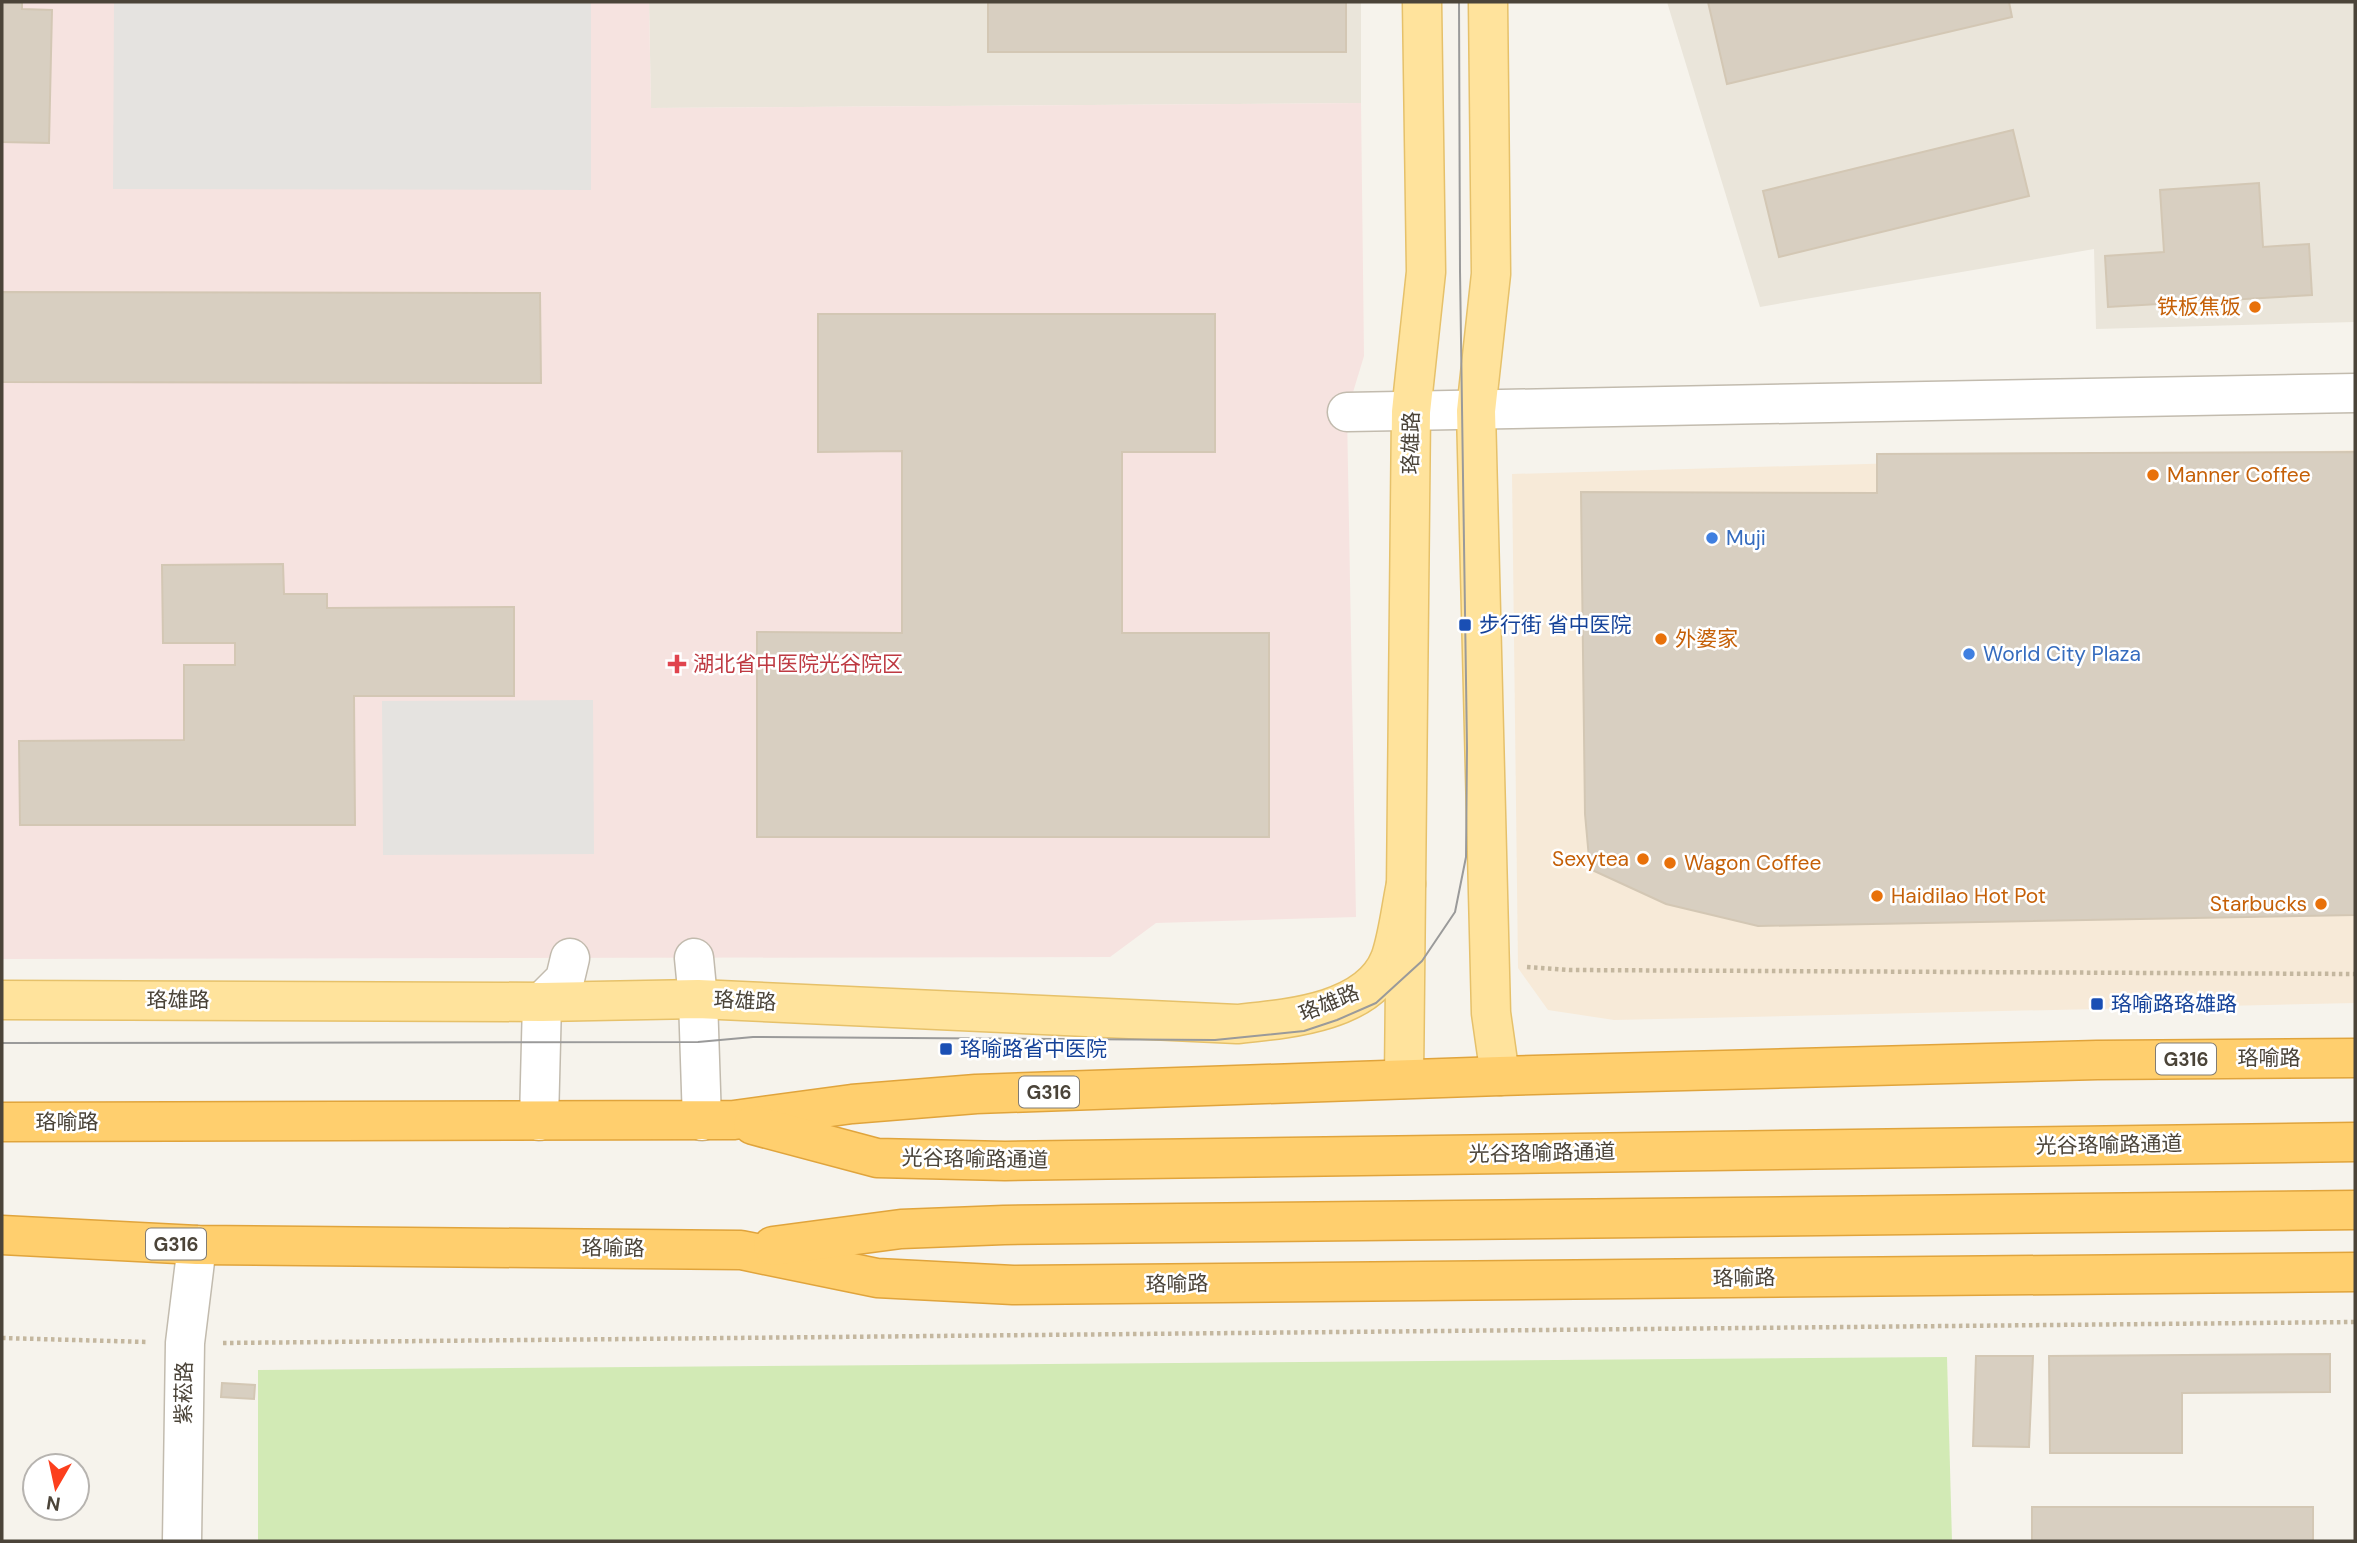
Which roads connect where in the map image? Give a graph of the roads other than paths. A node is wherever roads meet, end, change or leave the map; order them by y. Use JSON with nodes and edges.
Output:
{"nodes":[{"id":1,"x":1422,"y":2,"type":"edge"},
{"id":2,"x":1488,"y":2,"type":"edge"},
{"id":3,"x":2355,"y":393,"type":"edge"},
{"id":4,"x":1476,"y":411,"type":"junction"},
{"id":5,"x":1348,"y":412,"type":"dead end"},
{"id":6,"x":1411,"y":412,"type":"junction"},
{"id":7,"x":1406,"y":884,"type":"junction"},
{"id":8,"x":570,"y":958,"type":"dead end"},
{"id":9,"x":694,"y":958,"type":"dead end"},
{"id":10,"x":698,"y":999,"type":"junction"},
{"id":11,"x":2,"y":1000,"type":"edge"},
{"id":12,"x":542,"y":1002,"type":"junction"},
{"id":13,"x":2355,"y":1058,"type":"edge"},
{"id":14,"x":1500,"y":1076,"type":"junction"},
{"id":15,"x":1404,"y":1079,"type":"junction"},
{"id":16,"x":539,"y":1121,"type":"junction"},
{"id":17,"x":718,"y":1121,"type":"junction"},
{"id":18,"x":2,"y":1122,"type":"edge"},
{"id":19,"x":2355,"y":1142,"type":"edge"},
{"id":20,"x":2355,"y":1210,"type":"edge"},
{"id":21,"x":2,"y":1235,"type":"edge"},
{"id":22,"x":197,"y":1245,"type":"junction"},
{"id":23,"x":741,"y":1250,"type":"junction"},
{"id":24,"x":2355,"y":1272,"type":"edge"},
{"id":25,"x":182,"y":1541,"type":"edge"}],
"edges":[{"from":1,"to":6,"type":"main road","name":"珞雄路"},
{"from":2,"to":4,"type":"main road"},
{"from":3,"to":4,"type":"street"},
{"from":4,"to":6,"type":"street"},
{"from":4,"to":14,"type":"main road"},
{"from":5,"to":6,"type":"street"},
{"from":6,"to":7,"type":"main road","name":"珞雄路"},
{"from":7,"to":10,"type":"main road","name":"珞雄路"},
{"from":7,"to":15,"type":"main road","name":"珞雄路"},
{"from":8,"to":12,"type":"street"},
{"from":9,"to":10,"type":"street"},
{"from":10,"to":12,"type":"main road","name":"珞雄路"},
{"from":10,"to":17,"type":"street"},
{"from":11,"to":12,"type":"main road","name":"珞雄路"},
{"from":12,"to":16,"type":"street"},
{"from":13,"to":14,"type":"highway","name":"珞喻路","number":"G316"},
{"from":14,"to":15,"type":"highway","name":"珞喻路","number":"G316"},
{"from":15,"to":17,"type":"highway","name":"珞喻路","number":"G316"},
{"from":16,"to":17,"type":"highway","name":"珞喻路","number":"G316"},
{"from":16,"to":18,"type":"highway","name":"珞喻路","number":"G316"},
{"from":17,"to":19,"type":"highway","name":"光谷珞喻路通道"},
{"from":20,"to":23,"type":"highway"},
{"from":21,"to":22,"type":"highway","name":"珞喻路","number":"G316"},
{"from":22,"to":23,"type":"highway","name":"珞喻路","number":"G316"},
{"from":22,"to":25,"type":"street","name":"紫菘路"},
{"from":23,"to":24,"type":"highway","name":"珞喻路","number":"G316"}]}
